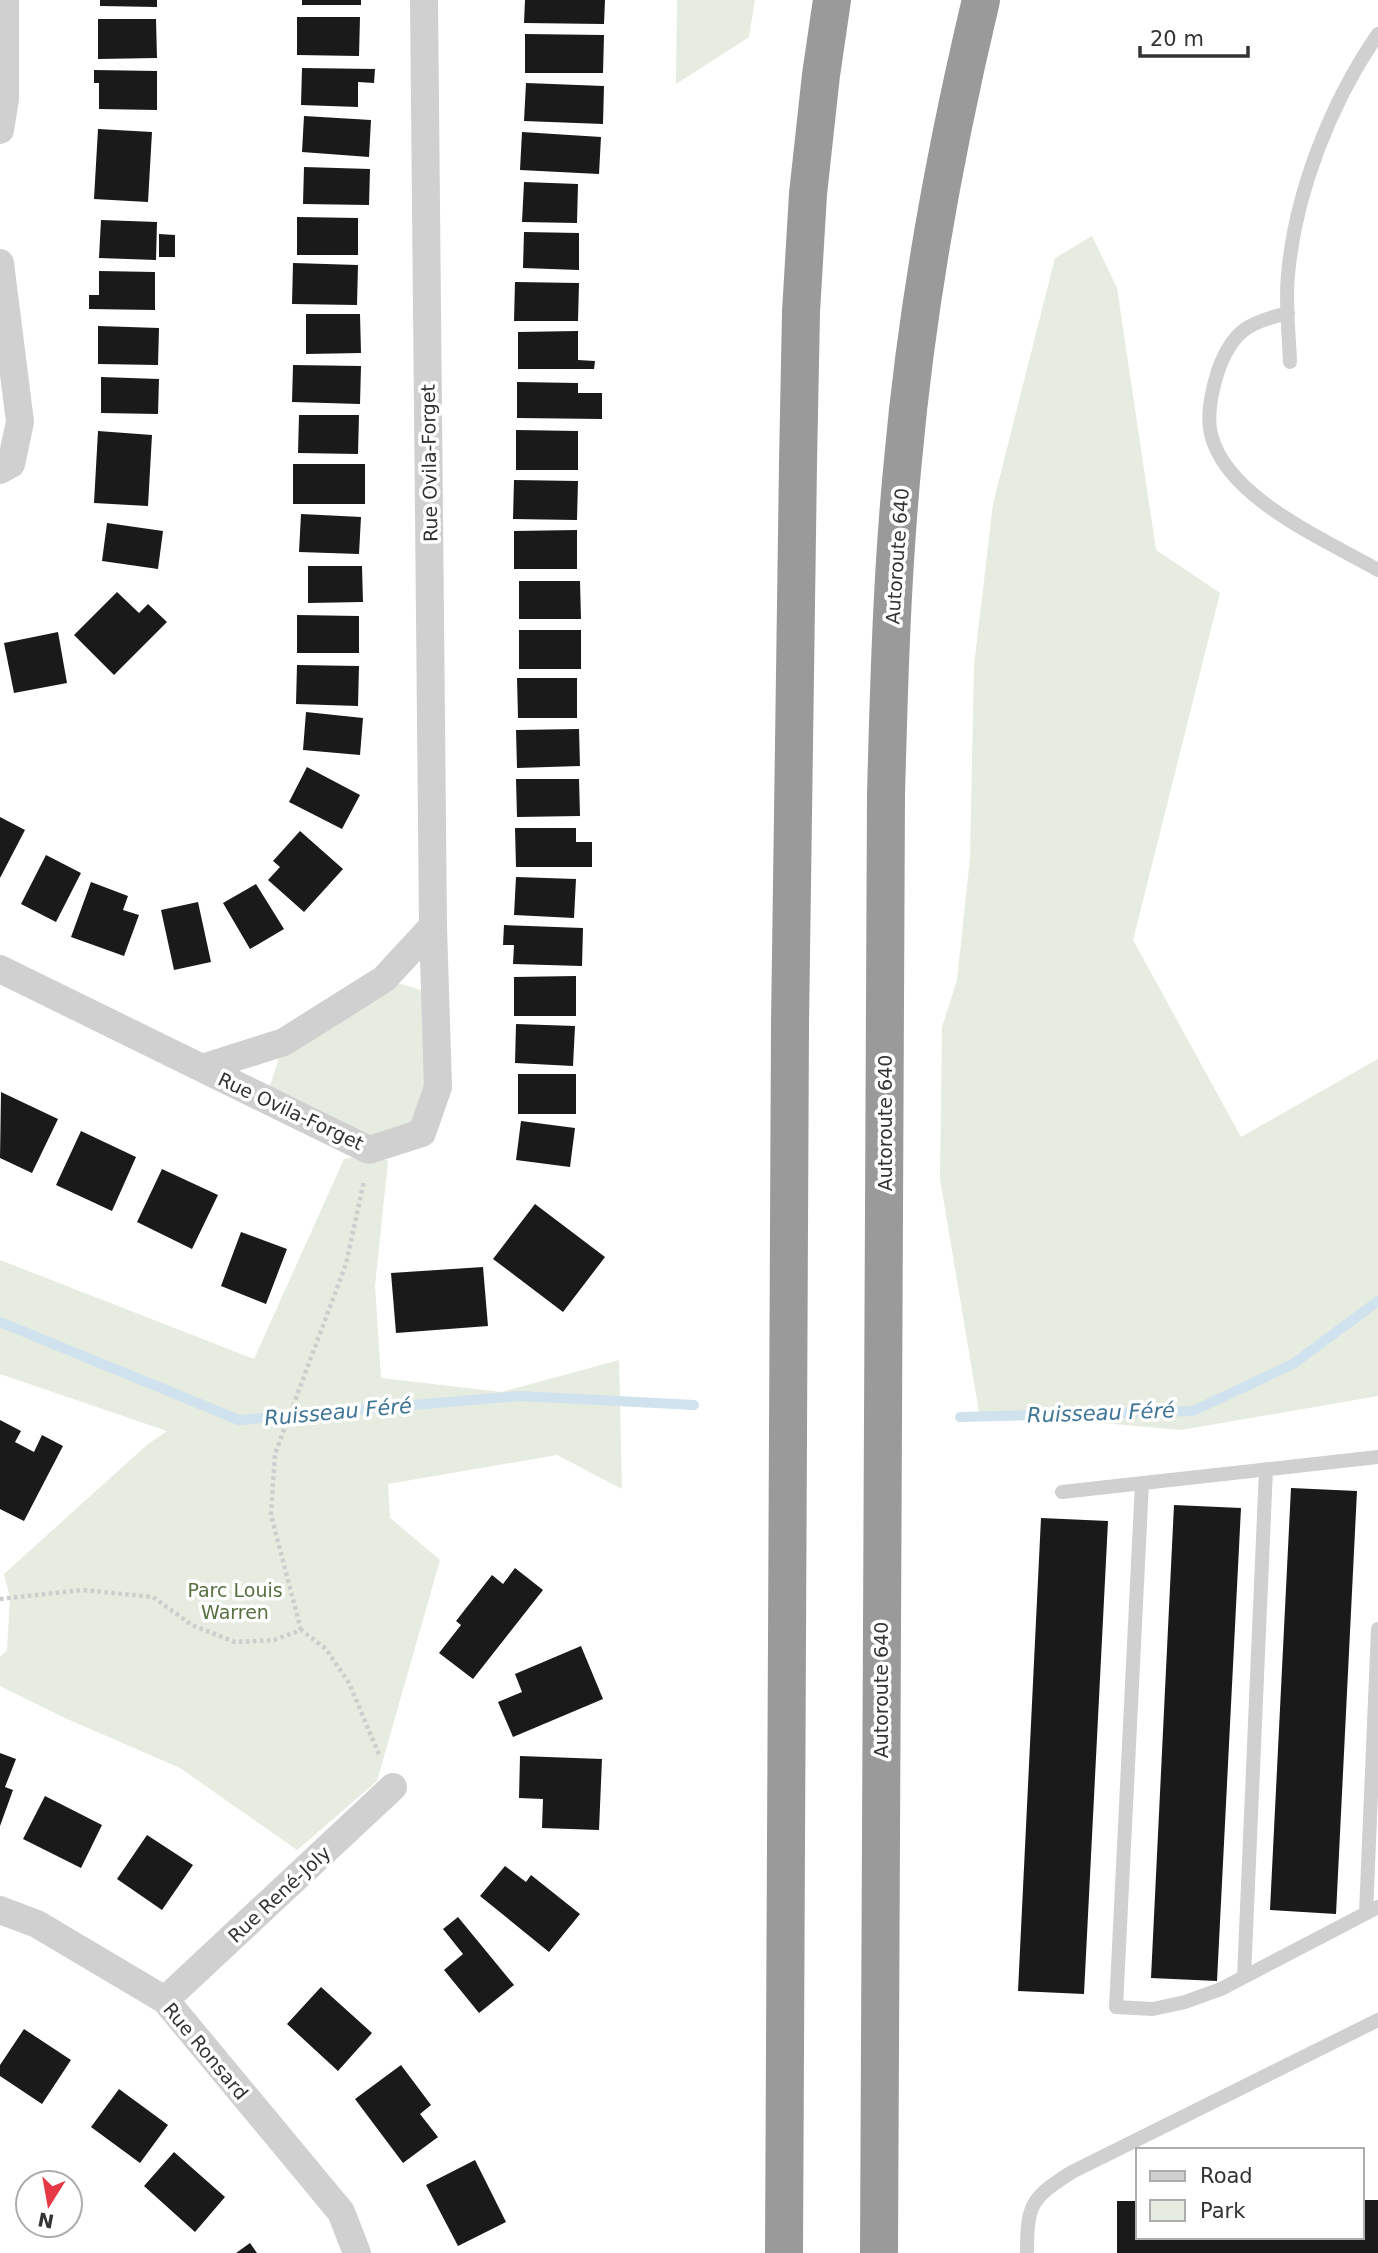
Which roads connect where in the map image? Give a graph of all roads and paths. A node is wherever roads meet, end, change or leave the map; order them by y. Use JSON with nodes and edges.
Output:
{"nodes":[{"id":1,"x":5,"y":0,"type":"edge"},
{"id":2,"x":424,"y":0,"type":"edge"},
{"id":3,"x":832,"y":0,"type":"edge"},
{"id":4,"x":981,"y":0,"type":"edge"},
{"id":5,"x":1378,"y":34,"type":"edge"},
{"id":6,"x":0,"y":130,"type":"edge"},
{"id":7,"x":0,"y":263,"type":"edge"},
{"id":8,"x":1288,"y":313,"type":"junction"},
{"id":9,"x":1290,"y":362,"type":"dead end"},
{"id":10,"x":0,"y":470,"type":"edge"},
{"id":11,"x":1378,"y":570,"type":"edge"},
{"id":12,"x":433,"y":926,"type":"junction"},
{"id":13,"x":0,"y":969,"type":"edge"},
{"id":14,"x":202,"y":1068,"type":"junction"},
{"id":15,"x":365,"y":1178,"type":"dead end"},
{"id":16,"x":1378,"y":1457,"type":"edge"},
{"id":17,"x":1266,"y":1469,"type":"junction"},
{"id":18,"x":1142,"y":1483,"type":"junction"},
{"id":19,"x":1062,"y":1492,"type":"dead end"},
{"id":20,"x":0,"y":1599,"type":"edge"},
{"id":21,"x":1378,"y":1629,"type":"edge"},
{"id":22,"x":301,"y":1630,"type":"junction"},
{"id":23,"x":393,"y":1787,"type":"joint"},
{"id":24,"x":0,"y":1910,"type":"edge"},
{"id":25,"x":1372,"y":1910,"type":"edge"},
{"id":26,"x":1244,"y":1977,"type":"junction"},
{"id":27,"x":165,"y":2000,"type":"junction"},
{"id":28,"x":1378,"y":2020,"type":"edge"},
{"id":29,"x":357,"y":2253,"type":"edge"},
{"id":30,"x":784,"y":2253,"type":"edge"},
{"id":31,"x":879,"y":2253,"type":"edge"},
{"id":32,"x":1027,"y":2253,"type":"edge"}],
"edges":[{"from":1,"to":6,"type":"street"},
{"from":2,"to":12,"type":"street","name":"Rue Ovila-Forget"},
{"from":3,"to":30,"type":"highway"},
{"from":4,"to":31,"type":"highway","name":"Autoroute 640"},
{"from":5,"to":8,"type":"lane"},
{"from":7,"to":10,"type":"street"},
{"from":8,"to":9,"type":"lane"},
{"from":8,"to":11,"type":"lane"},
{"from":12,"to":14,"type":"street","name":"Rue Ovila-Forget"},
{"from":12,"to":14,"type":"street","name":"Rue Ovila-Forget"},
{"from":13,"to":14,"type":"street","name":"Rue Ovila-Forget"},
{"from":15,"to":22,"type":"path"},
{"from":16,"to":17,"type":"lane"},
{"from":17,"to":18,"type":"lane"},
{"from":17,"to":26,"type":"lane"},
{"from":18,"to":19,"type":"lane"},
{"from":18,"to":26,"type":"lane"},
{"from":20,"to":22,"type":"path"},
{"from":21,"to":25,"type":"lane"},
{"from":22,"to":23,"type":"path"},
{"from":23,"to":27,"type":"street","name":"Rue René-Joly"},
{"from":24,"to":27,"type":"street","name":"Rue Ronsard"},
{"from":25,"to":26,"type":"lane"},
{"from":27,"to":29,"type":"street","name":"Rue Ronsard"},
{"from":28,"to":32,"type":"lane"}]}
